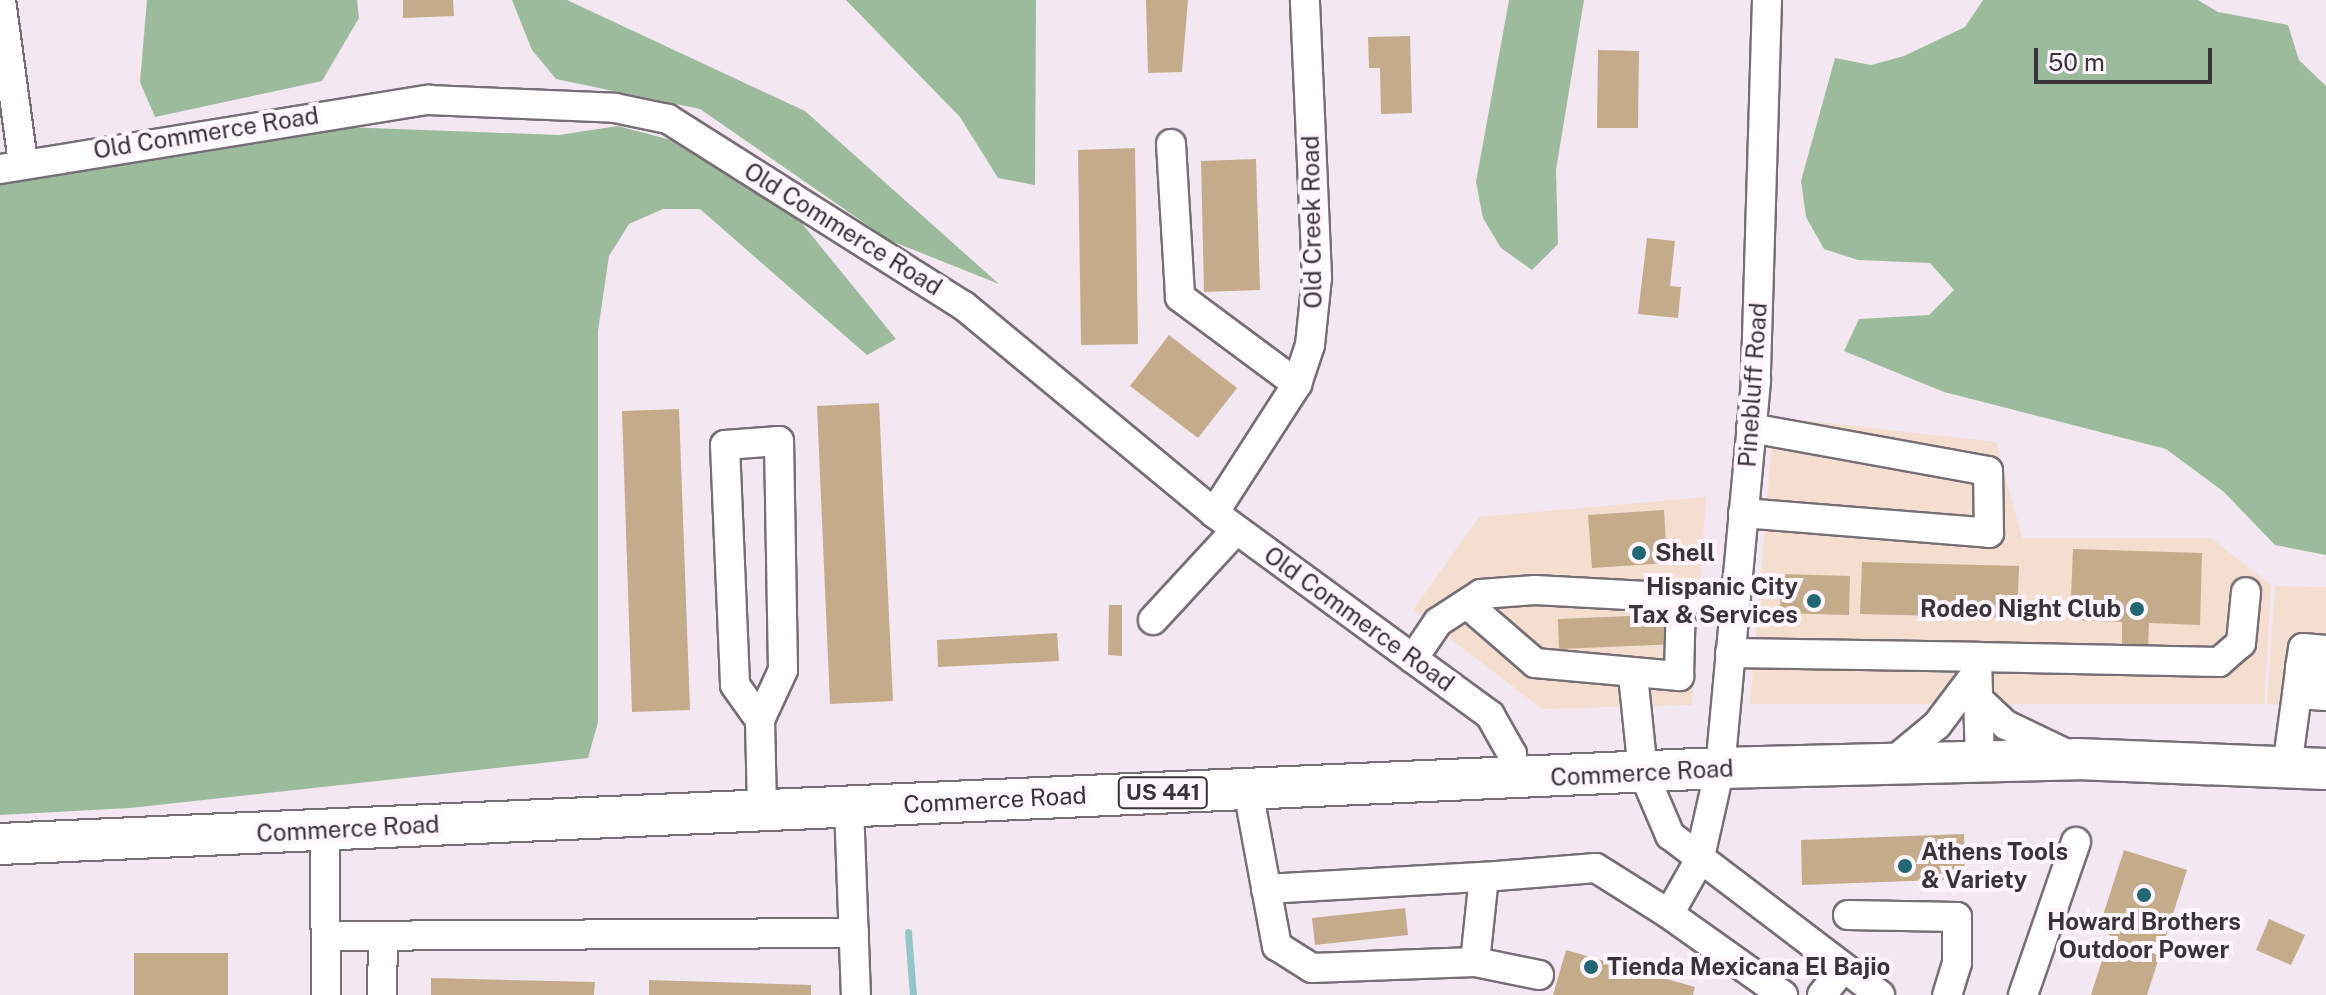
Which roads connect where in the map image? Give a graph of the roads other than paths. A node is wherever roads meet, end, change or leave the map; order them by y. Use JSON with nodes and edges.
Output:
{"nodes":[{"id":1,"x":1,"y":0,"type":"edge"},
{"id":2,"x":1305,"y":0,"type":"edge"},
{"id":3,"x":1767,"y":0,"type":"edge"},
{"id":4,"x":1171,"y":144,"type":"dead end"},
{"id":5,"x":11,"y":166,"type":"edge"},
{"id":6,"x":1297,"y":384,"type":"junction"},
{"id":7,"x":1751,"y":428,"type":"junction"},
{"id":8,"x":1743,"y":513,"type":"junction"},
{"id":9,"x":1225,"y":522,"type":"junction"},
{"id":10,"x":2246,"y":592,"type":"dead end"},
{"id":11,"x":1681,"y":598,"type":"junction"},
{"id":12,"x":1735,"y":601,"type":"junction"},
{"id":13,"x":1467,"y":604,"type":"junction"},
{"id":14,"x":1153,"y":620,"type":"dead end"},
{"id":15,"x":2326,"y":650,"type":"edge"},
{"id":16,"x":1730,"y":653,"type":"junction"},
{"id":17,"x":1413,"y":659,"type":"junction"},
{"id":18,"x":1633,"y":675,"type":"junction"},
{"id":19,"x":1978,"y":676,"type":"junction"},
{"id":20,"x":2308,"y":677,"type":"edge"},
{"id":21,"x":2326,"y":696,"type":"edge"},
{"id":22,"x":760,"y":720,"type":"junction"},
{"id":23,"x":2077,"y":759,"type":"junction"},
{"id":24,"x":1980,"y":761,"type":"junction"},
{"id":25,"x":1891,"y":763,"type":"junction"},
{"id":26,"x":1720,"y":768,"type":"junction"},
{"id":27,"x":2307,"y":768,"type":"edge"},
{"id":28,"x":1643,"y":772,"type":"junction"},
{"id":29,"x":1514,"y":780,"type":"junction"},
{"id":30,"x":1248,"y":790,"type":"junction"},
{"id":31,"x":849,"y":806,"type":"junction"},
{"id":32,"x":762,"y":810,"type":"junction"},
{"id":33,"x":325,"y":830,"type":"junction"},
{"id":34,"x":2076,"y":842,"type":"dead end"},
{"id":35,"x":0,"y":844,"type":"edge"},
{"id":36,"x":1699,"y":861,"type":"junction"},
{"id":37,"x":1484,"y":877,"type":"junction"},
{"id":38,"x":1266,"y":889,"type":"junction"},
{"id":39,"x":1669,"y":914,"type":"junction"},
{"id":40,"x":1848,"y":915,"type":"dead end"},
{"id":41,"x":854,"y":933,"type":"junction"},
{"id":42,"x":326,"y":936,"type":"junction"},
{"id":43,"x":383,"y":936,"type":"junction"},
{"id":44,"x":1475,"y":962,"type":"junction"},
{"id":45,"x":1843,"y":968,"type":"junction"},
{"id":46,"x":1539,"y":975,"type":"dead end"},
{"id":47,"x":326,"y":995,"type":"edge"},
{"id":48,"x":382,"y":995,"type":"edge"},
{"id":49,"x":856,"y":995,"type":"edge"},
{"id":50,"x":1783,"y":995,"type":"edge"},
{"id":51,"x":1822,"y":995,"type":"edge"},
{"id":52,"x":1880,"y":995,"type":"edge"},
{"id":53,"x":1947,"y":995,"type":"edge"},
{"id":54,"x":2023,"y":995,"type":"edge"}],
"edges":[{"from":1,"to":5,"type":"street"},
{"from":2,"to":6,"type":"street","name":"Old Creek Road"},
{"from":3,"to":7,"type":"street","name":"Pinebluff Road"},
{"from":4,"to":6,"type":"street"},
{"from":5,"to":9,"type":"street","name":"Old Commerce Road"},
{"from":6,"to":9,"type":"street","name":"Old Creek Road"},
{"from":7,"to":8,"type":"street","name":"Pinebluff Road"},
{"from":7,"to":8,"type":"street"},
{"from":8,"to":12,"type":"street","name":"Pinebluff Road"},
{"from":9,"to":14,"type":"street","name":"Old Creek Road"},
{"from":9,"to":17,"type":"street","name":"Old Commerce Road"},
{"from":10,"to":19,"type":"street"},
{"from":11,"to":12,"type":"street"},
{"from":11,"to":13,"type":"street"},
{"from":11,"to":18,"type":"street"},
{"from":12,"to":16,"type":"street","name":"Pinebluff Road"},
{"from":13,"to":17,"type":"street"},
{"from":13,"to":18,"type":"street"},
{"from":15,"to":20,"type":"street"},
{"from":16,"to":19,"type":"street"},
{"from":16,"to":26,"type":"street","name":"Pinebluff Road"},
{"from":17,"to":29,"type":"street","name":"Old Commerce Road"},
{"from":18,"to":28,"type":"street"},
{"from":19,"to":23,"type":"street"},
{"from":19,"to":24,"type":"street"},
{"from":19,"to":25,"type":"street"},
{"from":20,"to":21,"type":"street"},
{"from":20,"to":27,"type":"street"},
{"from":22,"to":22,"type":"street"},
{"from":22,"to":32,"type":"street"},
{"from":23,"to":24,"type":"highway","name":"Commerce Road","number":"US 441"},
{"from":23,"to":27,"type":"highway","name":"Commerce Road","number":"US 441"},
{"from":24,"to":25,"type":"highway","name":"Commerce Road","number":"US 441"},
{"from":25,"to":26,"type":"highway","name":"Commerce Road","number":"US 441"},
{"from":26,"to":28,"type":"highway","name":"Commerce Road","number":"US 441"},
{"from":26,"to":36,"type":"street","name":"Pinebluff Road"},
{"from":28,"to":29,"type":"highway","name":"Commerce Road","number":"US 441"},
{"from":28,"to":36,"type":"street"},
{"from":29,"to":30,"type":"highway","name":"Commerce Road","number":"US 441"},
{"from":30,"to":31,"type":"highway","name":"Commerce Road","number":"US 441"},
{"from":30,"to":38,"type":"street"},
{"from":31,"to":32,"type":"highway","name":"Commerce Road","number":"US 441"},
{"from":31,"to":41,"type":"street"},
{"from":32,"to":33,"type":"highway","name":"Commerce Road","number":"US 441"},
{"from":33,"to":35,"type":"highway","name":"Commerce Road","number":"US 441"},
{"from":33,"to":42,"type":"street"},
{"from":34,"to":54,"type":"street"},
{"from":36,"to":39,"type":"street","name":"Pinebluff Road"},
{"from":36,"to":45,"type":"street"},
{"from":37,"to":38,"type":"street"},
{"from":37,"to":39,"type":"street"},
{"from":37,"to":44,"type":"street"},
{"from":38,"to":44,"type":"street"},
{"from":39,"to":50,"type":"street"},
{"from":40,"to":53,"type":"street"},
{"from":41,"to":43,"type":"street"},
{"from":41,"to":49,"type":"street"},
{"from":42,"to":43,"type":"street"},
{"from":42,"to":47,"type":"street"},
{"from":43,"to":48,"type":"street"},
{"from":44,"to":46,"type":"street"},
{"from":45,"to":51,"type":"street"},
{"from":45,"to":52,"type":"street"}]}
